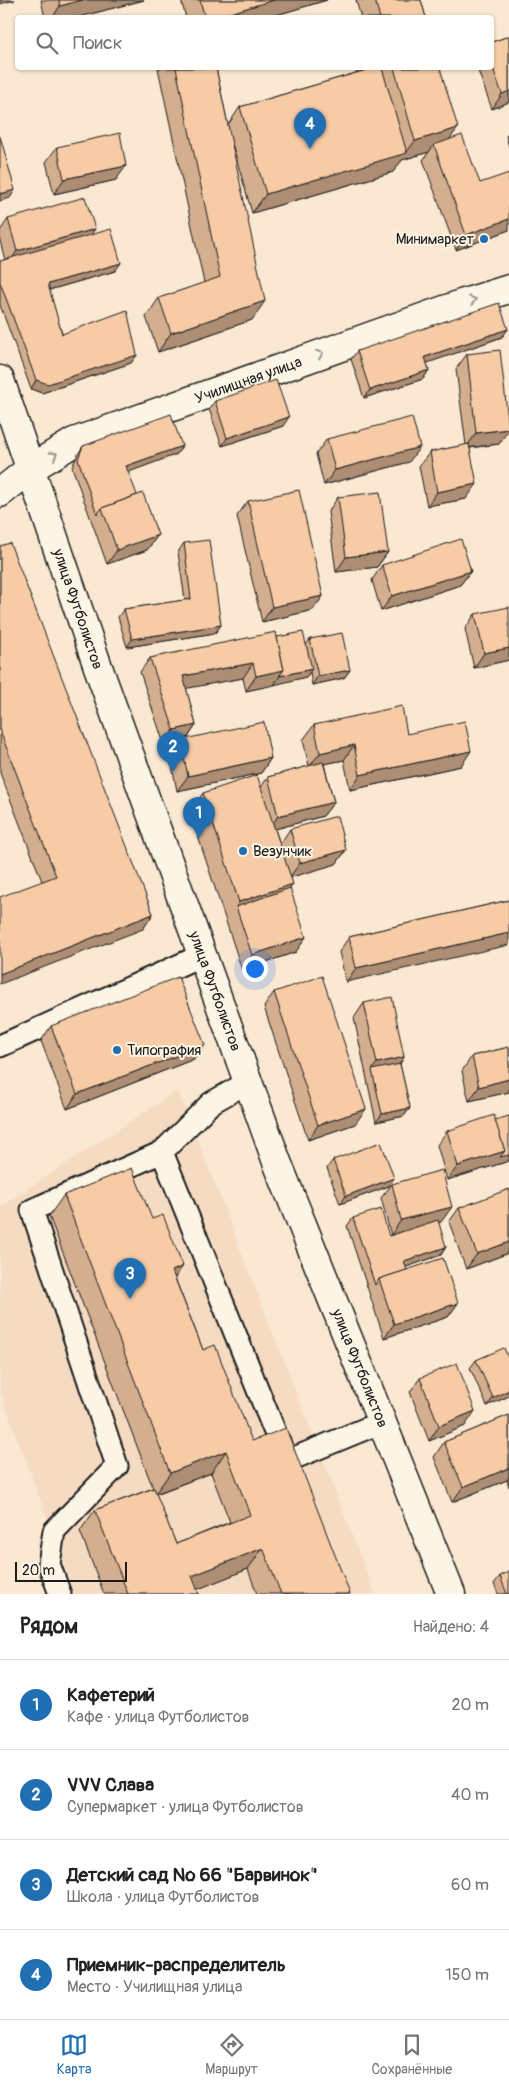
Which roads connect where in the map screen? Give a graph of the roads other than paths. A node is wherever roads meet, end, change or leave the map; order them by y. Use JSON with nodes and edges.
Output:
{"nodes":[{"id":1,"x":509,"y":289,"type":"edge"},
{"id":2,"x":0,"y":380,"type":"edge"},
{"id":3,"x":30,"y":469,"type":"junction"},
{"id":4,"x":0,"y":493,"type":"edge"},
{"id":5,"x":202,"y":955,"type":"junction"},
{"id":6,"x":0,"y":1046,"type":"edge"},
{"id":7,"x":248,"y":1082,"type":"junction"},
{"id":8,"x":162,"y":1152,"type":"junction"},
{"id":9,"x":382,"y":1422,"type":"junction"},
{"id":10,"x":60,"y":1594,"type":"edge"},
{"id":11,"x":452,"y":1594,"type":"edge"}],
"edges":[{"from":3,"to":1,"type":"street","name":"Училищная улица","one_way":true},
{"from":2,"to":3,"type":"street","name":"улица Футболистов"},
{"from":3,"to":4,"type":"street","name":"Училищная улица"},
{"from":3,"to":5,"type":"street","name":"улица Футболистов"},
{"from":5,"to":6,"type":"lane"},
{"from":5,"to":7,"type":"street","name":"улица Футболистов"},
{"from":7,"to":8,"type":"lane"},
{"from":7,"to":9,"type":"street","name":"улица Футболистов"},
{"from":8,"to":9,"type":"lane"},
{"from":8,"to":10,"type":"lane"},
{"from":9,"to":11,"type":"street","name":"улица Футболистов"}]}
